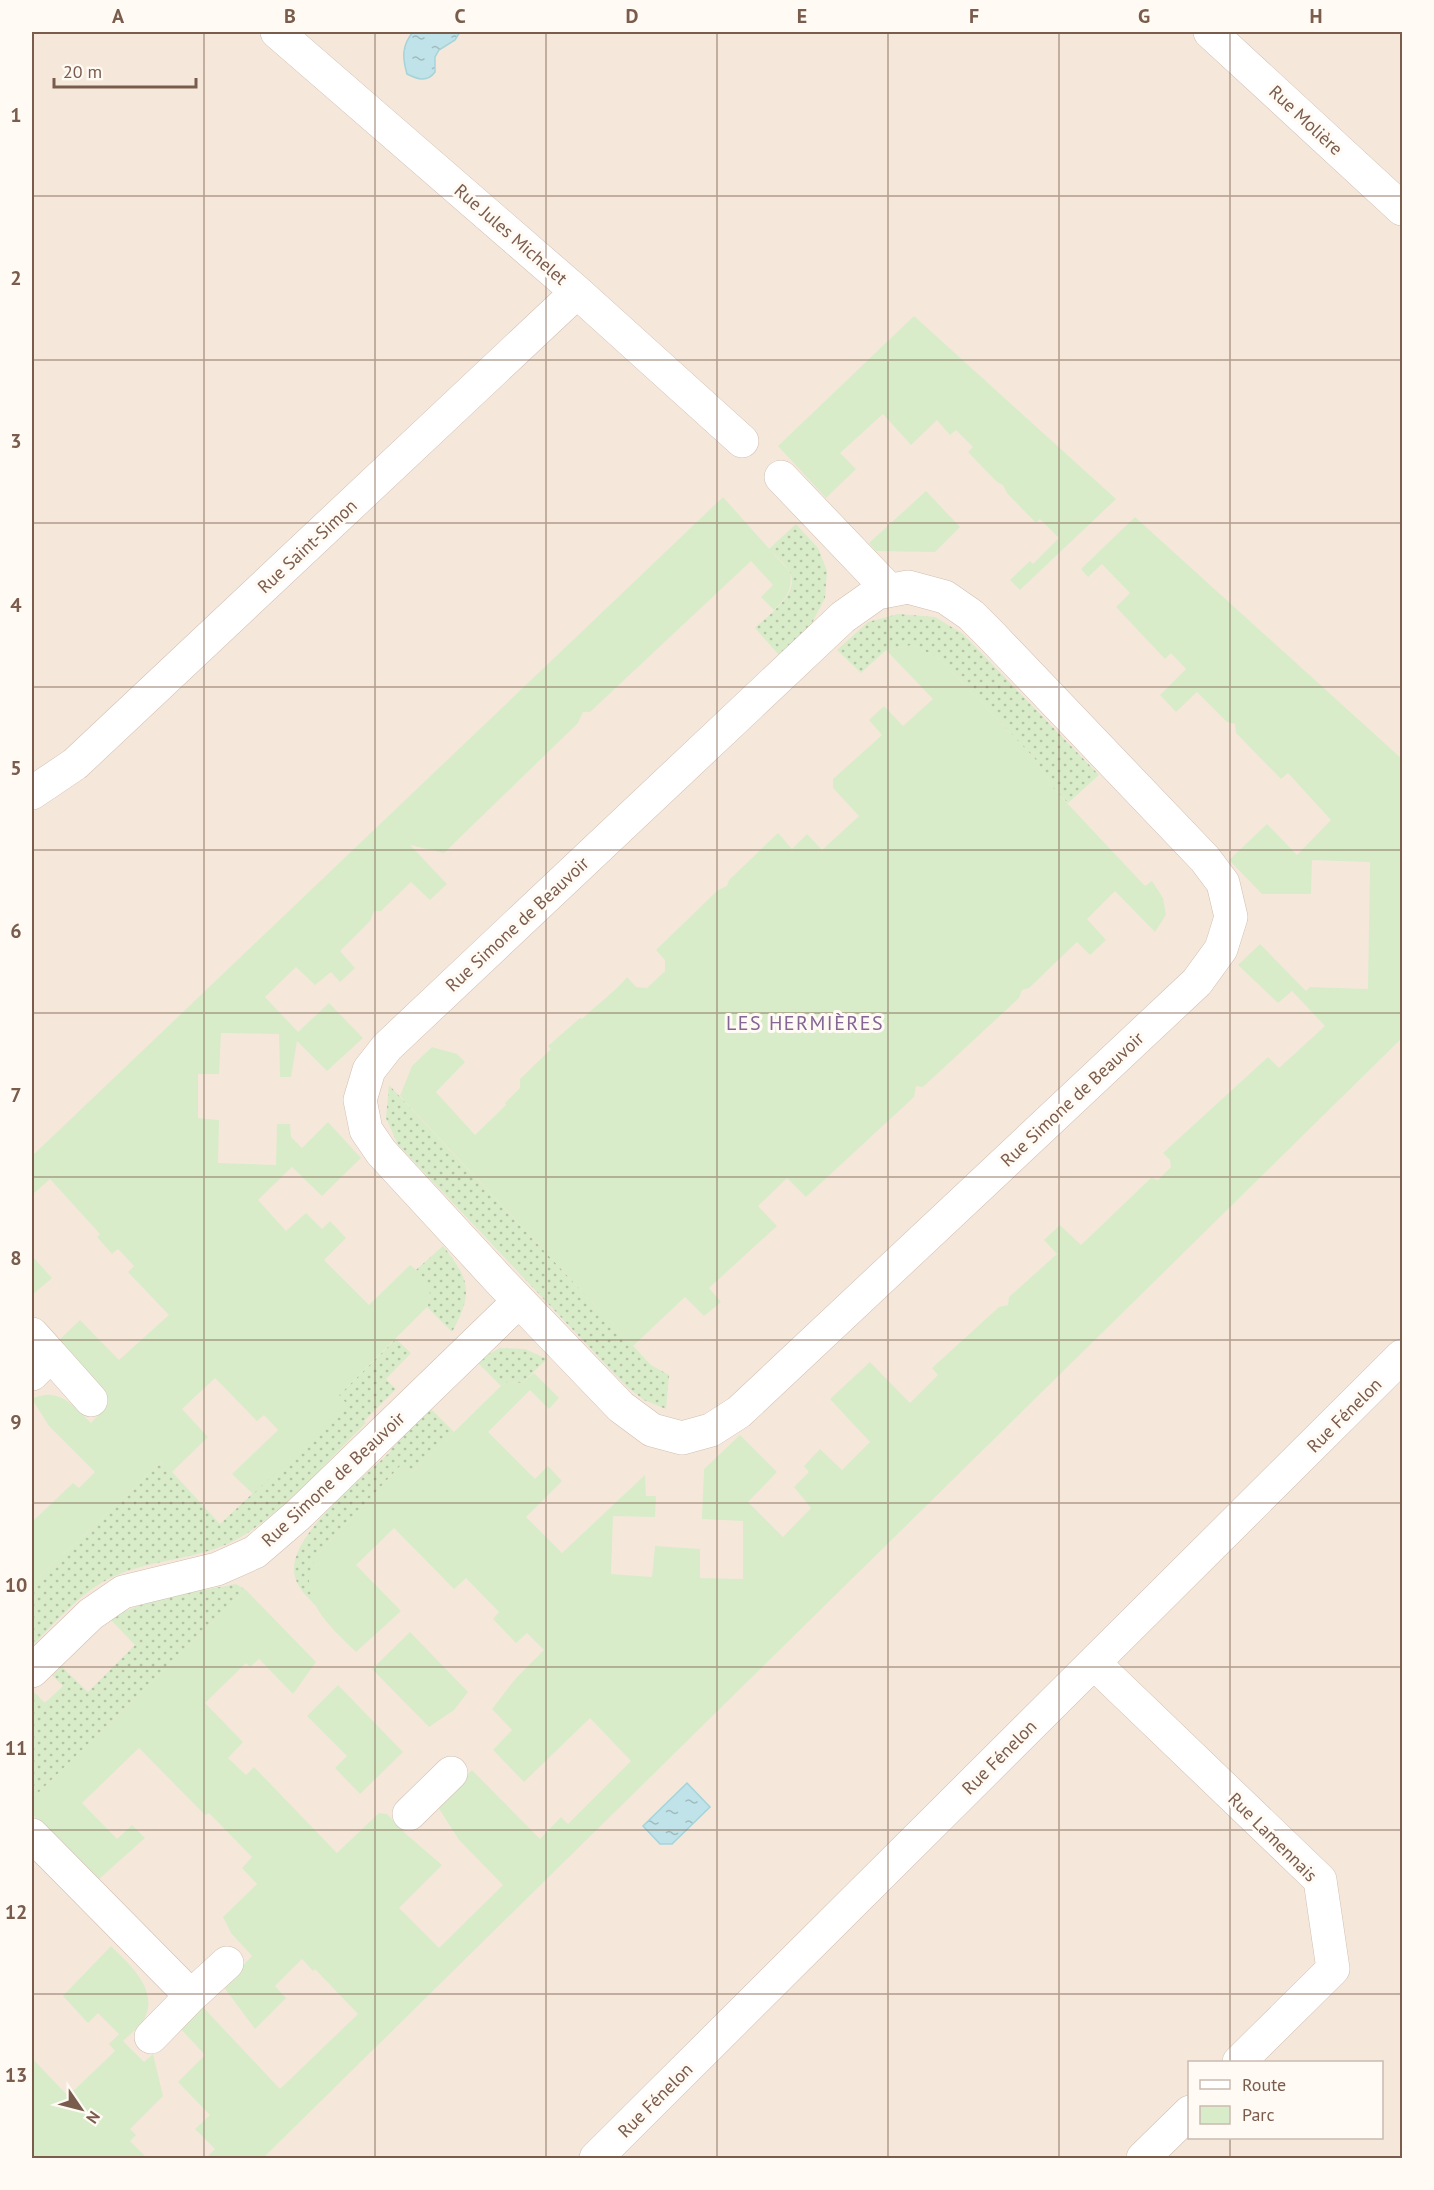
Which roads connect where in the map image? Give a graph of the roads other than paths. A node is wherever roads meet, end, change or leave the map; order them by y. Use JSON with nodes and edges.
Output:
{"nodes":[{"id":1,"x":277,"y":32,"type":"edge"},
{"id":2,"x":1210,"y":32,"type":"edge"},
{"id":3,"x":1402,"y":208,"type":"edge"},
{"id":4,"x":577,"y":292,"type":"junction"},
{"id":5,"x":742,"y":441,"type":"dead end"},
{"id":6,"x":781,"y":477,"type":"dead end"},
{"id":7,"x":889,"y":590,"type":"junction"},
{"id":8,"x":32,"y":794,"type":"edge"},
{"id":9,"x":519,"y":1301,"type":"junction"},
{"id":10,"x":38,"y":1354,"type":"edge"},
{"id":11,"x":1402,"y":1356,"type":"edge"},
{"id":12,"x":91,"y":1400,"type":"dead end"},
{"id":13,"x":1094,"y":1663,"type":"junction"},
{"id":14,"x":32,"y":1671,"type":"edge"},
{"id":15,"x":451,"y":1773,"type":"dead end"},
{"id":16,"x":409,"y":1814,"type":"dead end"},
{"id":17,"x":32,"y":1835,"type":"edge"},
{"id":18,"x":227,"y":1963,"type":"dead end"},
{"id":19,"x":191,"y":1996,"type":"junction"},
{"id":20,"x":151,"y":2037,"type":"dead end"},
{"id":21,"x":1240,"y":2061,"type":"edge"},
{"id":22,"x":1188,"y":2114,"type":"edge"},
{"id":23,"x":596,"y":2158,"type":"edge"},
{"id":24,"x":1143,"y":2158,"type":"edge"}],
"edges":[{"from":1,"to":4,"type":"street","name":"Rue Jules Michelet"},
{"from":2,"to":3,"type":"street","name":"Rue Molière"},
{"from":4,"to":5,"type":"street","name":"Rue Jules Michelet"},
{"from":4,"to":8,"type":"street","name":"Rue Saint-Simon"},
{"from":6,"to":7,"type":"street"},
{"from":7,"to":9,"type":"street","name":"Rue Simone de Beauvoir"},
{"from":7,"to":9,"type":"street","name":"Rue Simone de Beauvoir"},
{"from":9,"to":14,"type":"street","name":"Rue Simone de Beauvoir"},
{"from":10,"to":12,"type":"street"},
{"from":11,"to":13,"type":"street","name":"Rue Fénelon"},
{"from":13,"to":21,"type":"street","name":"Rue Lamennais"},
{"from":13,"to":23,"type":"street","name":"Rue Fénelon"},
{"from":15,"to":16,"type":"street"},
{"from":17,"to":19,"type":"street"},
{"from":18,"to":19,"type":"street"},
{"from":19,"to":20,"type":"street"},
{"from":22,"to":24,"type":"street"}]}
